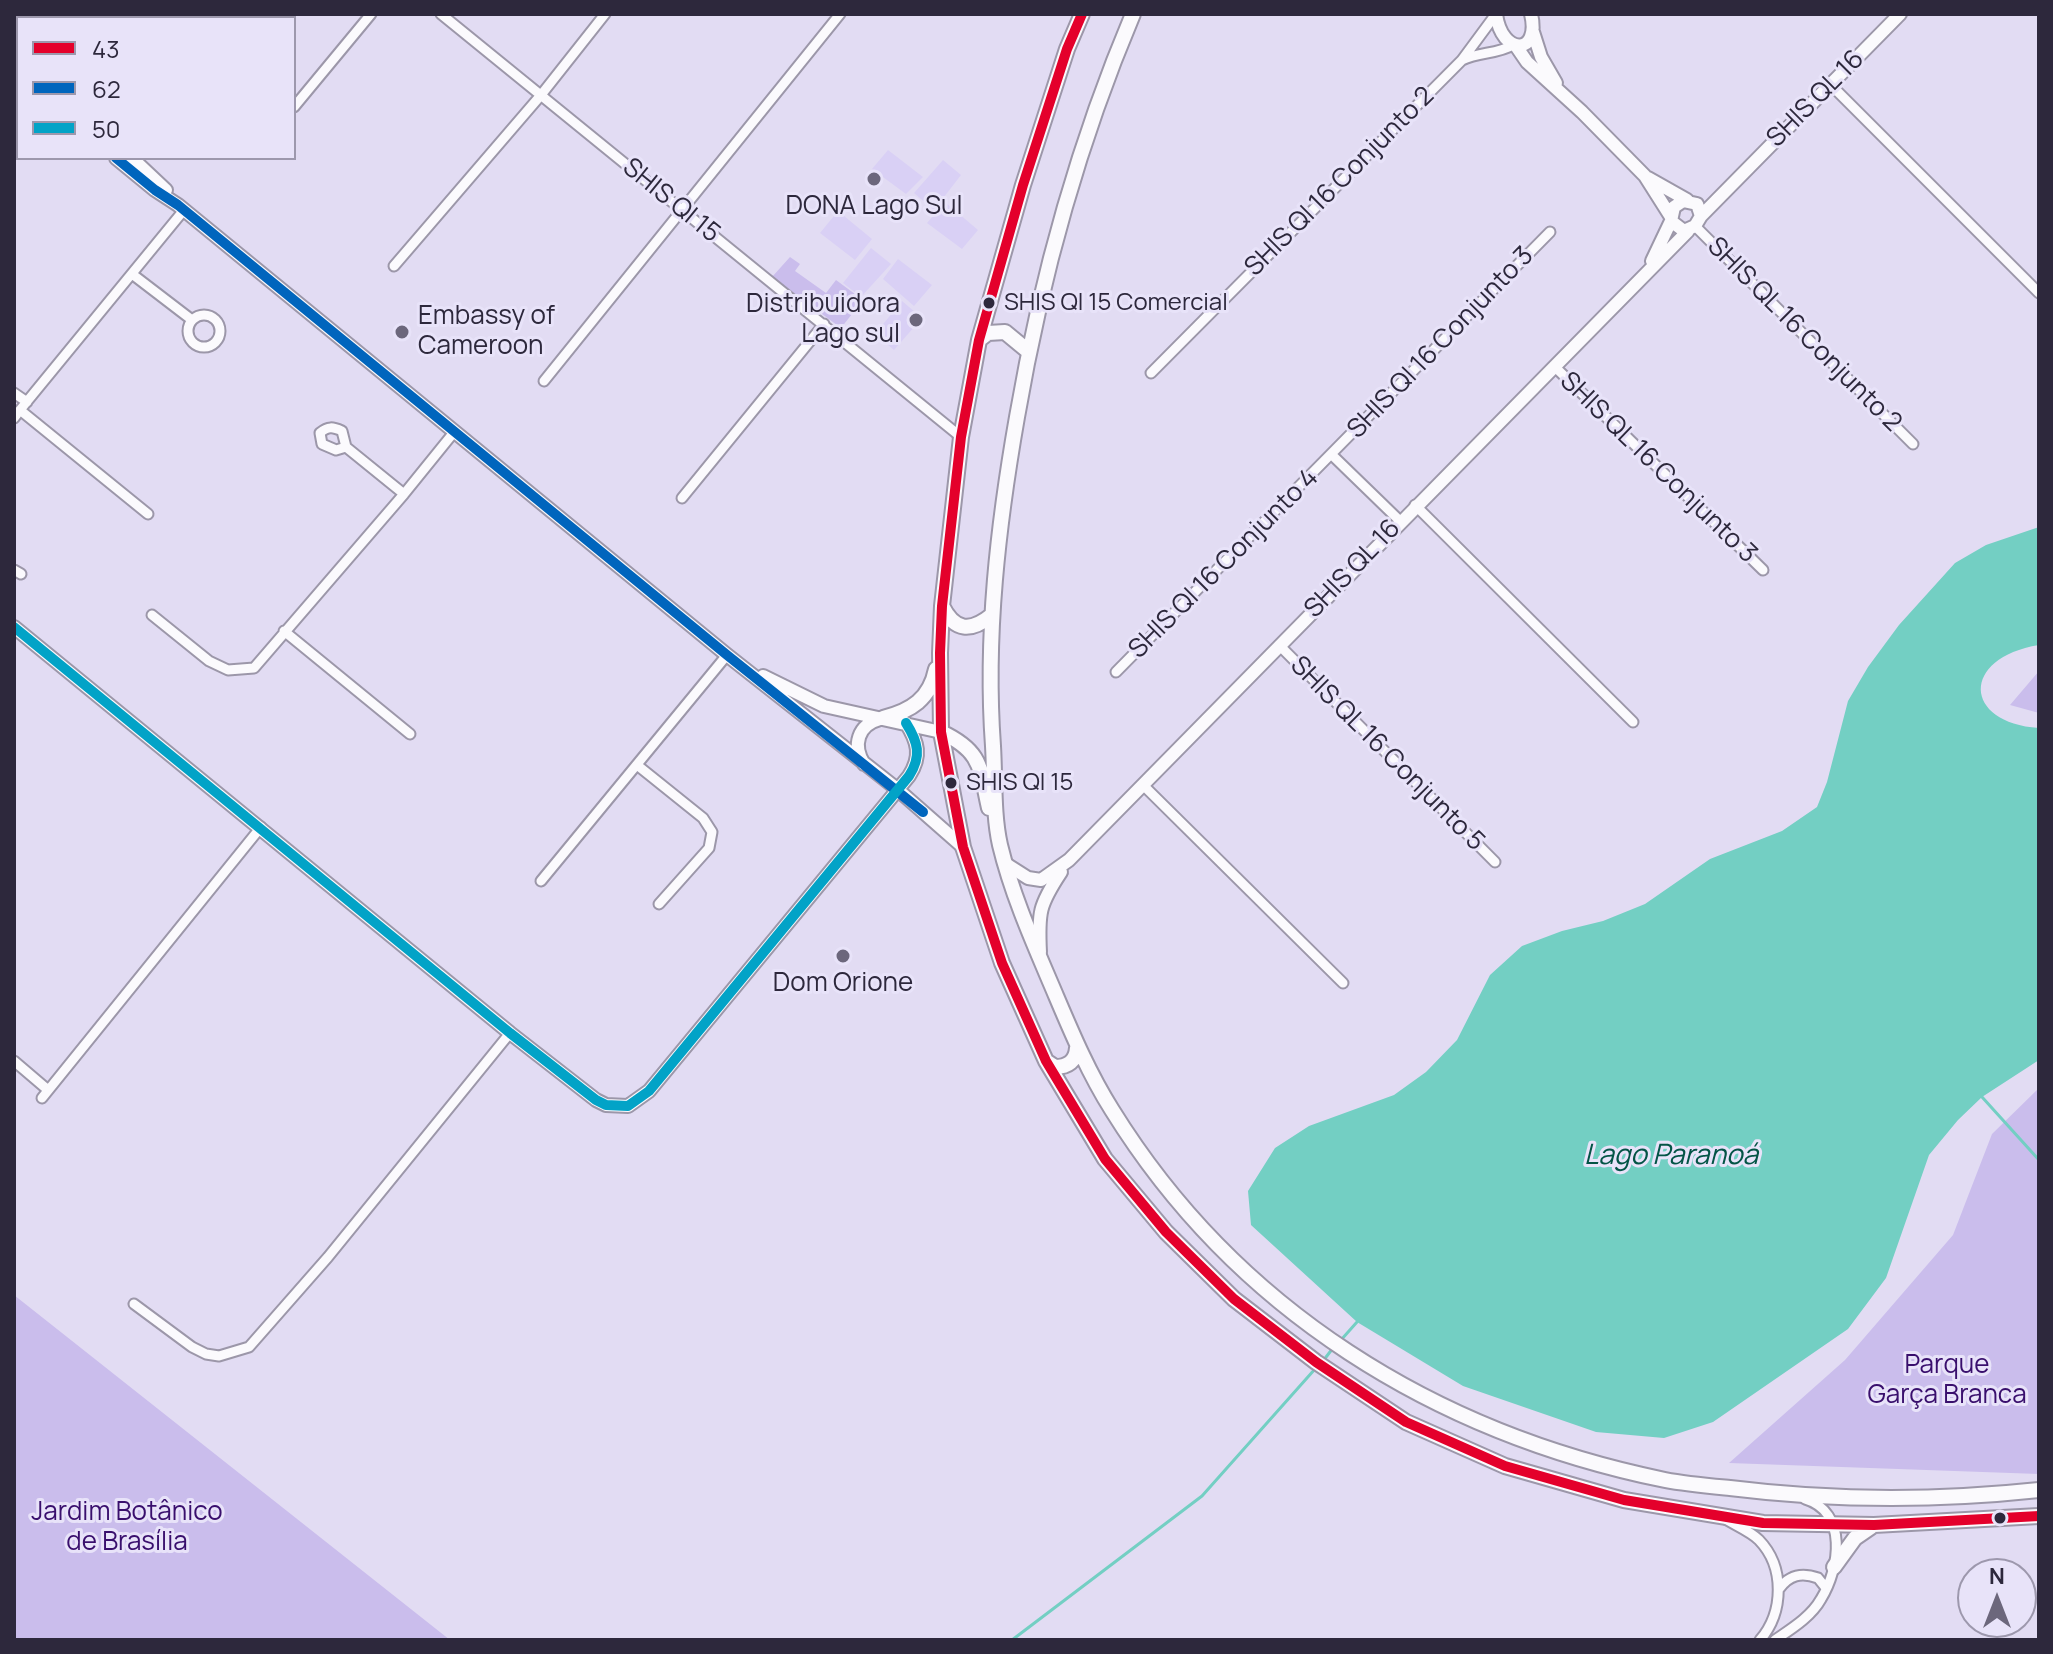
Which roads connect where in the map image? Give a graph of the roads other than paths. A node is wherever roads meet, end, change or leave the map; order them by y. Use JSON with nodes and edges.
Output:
{"nodes":[{"id":1,"x":371,"y":14,"type":"edge"},
{"id":2,"x":441,"y":14,"type":"edge"},
{"id":3,"x":605,"y":14,"type":"edge"},
{"id":4,"x":840,"y":14,"type":"edge"},
{"id":5,"x":1082,"y":14,"type":"edge"},
{"id":6,"x":1133,"y":14,"type":"edge"},
{"id":7,"x":1496,"y":14,"type":"edge"},
{"id":8,"x":1531,"y":14,"type":"edge"},
{"id":9,"x":1900,"y":14,"type":"edge"},
{"id":10,"x":1533,"y":32,"type":"junction"},
{"id":11,"x":1515,"y":45,"type":"junction"},
{"id":12,"x":1462,"y":60,"type":"junction"},
{"id":13,"x":1830,"y":84,"type":"junction"},
{"id":14,"x":1559,"y":90,"type":"junction"},
{"id":15,"x":541,"y":95,"type":"junction"},
{"id":16,"x":296,"y":105,"type":"edge"},
{"id":17,"x":118,"y":160,"type":"edge"},
{"id":18,"x":134,"y":160,"type":"edge"},
{"id":19,"x":1645,"y":176,"type":"junction"},
{"id":20,"x":1733,"y":184,"type":"junction"},
{"id":21,"x":1691,"y":201,"type":"junction"},
{"id":22,"x":181,"y":207,"type":"junction"},
{"id":23,"x":682,"y":212,"type":"junction"},
{"id":24,"x":1671,"y":219,"type":"junction"},
{"id":25,"x":1695,"y":224,"type":"junction"},
{"id":26,"x":1550,"y":232,"type":"dead end"},
{"id":27,"x":394,"y":266,"type":"dead end"},
{"id":28,"x":132,"y":274,"type":"junction"},
{"id":29,"x":1639,"y":280,"type":"junction"},
{"id":30,"x":2039,"y":293,"type":"edge"},
{"id":31,"x":192,"y":320,"type":"dead end"},
{"id":32,"x":824,"y":324,"type":"junction"},
{"id":33,"x":979,"y":340,"type":"junction"},
{"id":34,"x":1028,"y":351,"type":"junction"},
{"id":35,"x":1554,"y":366,"type":"junction"},
{"id":36,"x":1151,"y":373,"type":"dead end"},
{"id":37,"x":544,"y":381,"type":"dead end"},
{"id":38,"x":14,"y":393,"type":"edge"},
{"id":39,"x":20,"y":410,"type":"edge"},
{"id":40,"x":966,"y":412,"type":"junction"},
{"id":41,"x":939,"y":418,"type":"junction"},
{"id":42,"x":455,"y":431,"type":"junction"},
{"id":43,"x":961,"y":437,"type":"junction"},
{"id":44,"x":1913,"y":444,"type":"dead end"},
{"id":45,"x":346,"y":447,"type":"dead end"},
{"id":46,"x":1332,"y":455,"type":"junction"},
{"id":47,"x":404,"y":494,"type":"junction"},
{"id":48,"x":682,"y":498,"type":"dead end"},
{"id":49,"x":1415,"y":505,"type":"junction"},
{"id":50,"x":148,"y":514,"type":"dead end"},
{"id":51,"x":1400,"y":521,"type":"junction"},
{"id":52,"x":1763,"y":570,"type":"dead end"},
{"id":53,"x":942,"y":606,"type":"junction"},
{"id":54,"x":152,"y":615,"type":"dead end"},
{"id":55,"x":992,"y":615,"type":"junction"},
{"id":56,"x":14,"y":627,"type":"edge"},
{"id":57,"x":284,"y":631,"type":"junction"},
{"id":58,"x":1279,"y":645,"type":"junction"},
{"id":59,"x":940,"y":653,"type":"junction"},
{"id":60,"x":732,"y":659,"type":"junction"},
{"id":61,"x":1116,"y":672,"type":"dead end"},
{"id":62,"x":883,"y":718,"type":"junction"},
{"id":63,"x":1633,"y":722,"type":"dead end"},
{"id":64,"x":906,"y":723,"type":"junction"},
{"id":65,"x":941,"y":732,"type":"junction"},
{"id":66,"x":410,"y":734,"type":"dead end"},
{"id":67,"x":864,"y":764,"type":"junction"},
{"id":68,"x":637,"y":765,"type":"junction"},
{"id":69,"x":1143,"y":785,"type":"junction"},
{"id":70,"x":897,"y":789,"type":"junction"},
{"id":71,"x":261,"y":827,"type":"junction"},
{"id":72,"x":1000,"y":843,"type":"junction"},
{"id":73,"x":963,"y":847,"type":"junction"},
{"id":74,"x":1069,"y":860,"type":"junction"},
{"id":75,"x":1495,"y":862,"type":"dead end"},
{"id":76,"x":1006,"y":864,"type":"junction"},
{"id":77,"x":541,"y":881,"type":"dead end"},
{"id":78,"x":659,"y":904,"type":"dead end"},
{"id":79,"x":1041,"y":962,"type":"junction"},
{"id":80,"x":1343,"y":983,"type":"dead end"},
{"id":81,"x":510,"y":1033,"type":"junction"},
{"id":82,"x":1077,"y":1048,"type":"junction"},
{"id":83,"x":14,"y":1061,"type":"edge"},
{"id":84,"x":1046,"y":1061,"type":"junction"},
{"id":85,"x":134,"y":1304,"type":"dead end"},
{"id":86,"x":1666,"y":1480,"type":"junction"},
{"id":87,"x":2039,"y":1490,"type":"edge"},
{"id":88,"x":1985,"y":1495,"type":"junction"},
{"id":89,"x":1798,"y":1497,"type":"junction"},
{"id":90,"x":1959,"y":1497,"type":"junction"},
{"id":91,"x":1624,"y":1500,"type":"junction"},
{"id":92,"x":2039,"y":1516,"type":"edge"},
{"id":93,"x":1724,"y":1518,"type":"junction"},
{"id":94,"x":1986,"y":1521,"type":"junction"},
{"id":95,"x":1956,"y":1522,"type":"junction"},
{"id":96,"x":1874,"y":1525,"type":"junction"},
{"id":97,"x":1835,"y":1526,"type":"junction"},
{"id":98,"x":1834,"y":1567,"type":"junction"},
{"id":99,"x":1826,"y":1588,"type":"junction"},
{"id":100,"x":1779,"y":1589,"type":"junction"},
{"id":101,"x":1760,"y":1640,"type":"edge"},
{"id":102,"x":1775,"y":1640,"type":"edge"}],
"edges":[{"from":1,"to":16,"type":"street"},
{"from":2,"to":15,"type":"street","name":"SHIS QI 15"},
{"from":3,"to":15,"type":"street"},
{"from":4,"to":23,"type":"street"},
{"from":5,"to":33,"type":"main road"},
{"from":6,"to":34,"type":"main road"},
{"from":7,"to":11,"type":"street"},
{"from":7,"to":12,"type":"street","name":"SHIS QI 16 Conjunto 2"},
{"from":8,"to":10,"type":"street"},
{"from":9,"to":13,"type":"street","name":"SHIS QL 16"},
{"from":10,"to":11,"type":"street"},
{"from":10,"to":14,"type":"street"},
{"from":11,"to":12,"type":"street"},
{"from":11,"to":14,"type":"street"},
{"from":12,"to":36,"type":"street","name":"SHIS QI 16 Conjunto 2"},
{"from":13,"to":20,"type":"street","name":"SHIS QL 16"},
{"from":13,"to":30,"type":"street"},
{"from":14,"to":19,"type":"street"},
{"from":15,"to":23,"type":"street","name":"SHIS QI 15"},
{"from":15,"to":27,"type":"street"},
{"from":17,"to":22,"type":"street"},
{"from":18,"to":22,"type":"street"},
{"from":19,"to":21,"type":"street"},
{"from":19,"to":24,"type":"street"},
{"from":20,"to":21,"type":"street","name":"SHIS QL 16"},
{"from":20,"to":25,"type":"street","name":"SHIS QL 16"},
{"from":21,"to":24,"type":"street"},
{"from":21,"to":25,"type":"street"},
{"from":22,"to":28,"type":"street"},
{"from":22,"to":42,"type":"street"},
{"from":23,"to":32,"type":"street","name":"SHIS QI 15"},
{"from":23,"to":37,"type":"street"},
{"from":24,"to":25,"type":"street"},
{"from":24,"to":29,"type":"street","name":"SHIS QL 16"},
{"from":25,"to":29,"type":"street","name":"SHIS QL 16"},
{"from":25,"to":44,"type":"street","name":"SHIS QL 16 Conjunto 2"},
{"from":26,"to":46,"type":"street","name":"SHIS QI 16 Conjunto 3"},
{"from":28,"to":31,"type":"street"},
{"from":28,"to":39,"type":"street"},
{"from":29,"to":35,"type":"street","name":"SHIS QL 16"},
{"from":32,"to":41,"type":"street","name":"SHIS QI 15"},
{"from":32,"to":48,"type":"street"},
{"from":33,"to":34,"type":"main road"},
{"from":33,"to":40,"type":"main road"},
{"from":34,"to":55,"type":"main road"},
{"from":35,"to":49,"type":"street","name":"SHIS QL 16"},
{"from":35,"to":52,"type":"street","name":"SHIS QL 16 Conjunto 3"},
{"from":38,"to":39,"type":"street"},
{"from":39,"to":50,"type":"street"},
{"from":40,"to":41,"type":"street"},
{"from":40,"to":43,"type":"main road"},
{"from":41,"to":43,"type":"street","name":"SHIS QI 15"},
{"from":42,"to":47,"type":"street"},
{"from":42,"to":60,"type":"street"},
{"from":43,"to":53,"type":"main road"},
{"from":45,"to":47,"type":"street"},
{"from":46,"to":51,"type":"street"},
{"from":46,"to":61,"type":"street","name":"SHIS QI 16 Conjunto 4"},
{"from":47,"to":57,"type":"street"},
{"from":49,"to":51,"type":"street","name":"SHIS QL 16"},
{"from":49,"to":63,"type":"street"},
{"from":51,"to":58,"type":"street","name":"SHIS QL 16"},
{"from":53,"to":55,"type":"main road"},
{"from":53,"to":59,"type":"main road"},
{"from":54,"to":57,"type":"street"},
{"from":55,"to":72,"type":"main road"},
{"from":56,"to":71,"type":"street"},
{"from":57,"to":66,"type":"street"},
{"from":58,"to":69,"type":"street","name":"SHIS QL 16"},
{"from":58,"to":75,"type":"street","name":"SHIS QL 16 Conjunto 5"},
{"from":59,"to":62,"type":"main road"},
{"from":59,"to":65,"type":"main road"},
{"from":60,"to":62,"type":"street"},
{"from":60,"to":67,"type":"street"},
{"from":60,"to":68,"type":"street"},
{"from":62,"to":64,"type":"street"},
{"from":62,"to":67,"type":"street"},
{"from":64,"to":65,"type":"street"},
{"from":64,"to":70,"type":"street"},
{"from":65,"to":72,"type":"main road"},
{"from":65,"to":73,"type":"main road"},
{"from":67,"to":70,"type":"street"},
{"from":68,"to":77,"type":"street"},
{"from":68,"to":78,"type":"street"},
{"from":69,"to":74,"type":"street","name":"SHIS QL 16"},
{"from":69,"to":80,"type":"street"},
{"from":70,"to":73,"type":"street"},
{"from":70,"to":81,"type":"street"},
{"from":71,"to":81,"type":"street"},
{"from":71,"to":83,"type":"street"},
{"from":72,"to":76,"type":"main road"},
{"from":73,"to":84,"type":"main road"},
{"from":74,"to":76,"type":"street","name":"SHIS QL 16"},
{"from":74,"to":79,"type":"street","name":"SHIS QL 16"},
{"from":76,"to":79,"type":"main road"},
{"from":79,"to":82,"type":"main road"},
{"from":81,"to":85,"type":"street"},
{"from":82,"to":84,"type":"main road"},
{"from":82,"to":86,"type":"main road"},
{"from":84,"to":91,"type":"main road"},
{"from":86,"to":89,"type":"main road"},
{"from":86,"to":91,"type":"main road"},
{"from":87,"to":88,"type":"main road"},
{"from":88,"to":90,"type":"main road"},
{"from":88,"to":94,"type":"main road"},
{"from":89,"to":90,"type":"main road"},
{"from":89,"to":97,"type":"street"},
{"from":90,"to":95,"type":"main road"},
{"from":91,"to":93,"type":"main road"},
{"from":92,"to":94,"type":"main road"},
{"from":93,"to":97,"type":"main road"},
{"from":93,"to":100,"type":"street"},
{"from":94,"to":95,"type":"main road"},
{"from":95,"to":96,"type":"main road"},
{"from":96,"to":97,"type":"main road"},
{"from":96,"to":98,"type":"main road"},
{"from":97,"to":98,"type":"street"},
{"from":98,"to":99,"type":"street"},
{"from":99,"to":100,"type":"street"},
{"from":99,"to":102,"type":"street"},
{"from":100,"to":101,"type":"street"}]}
